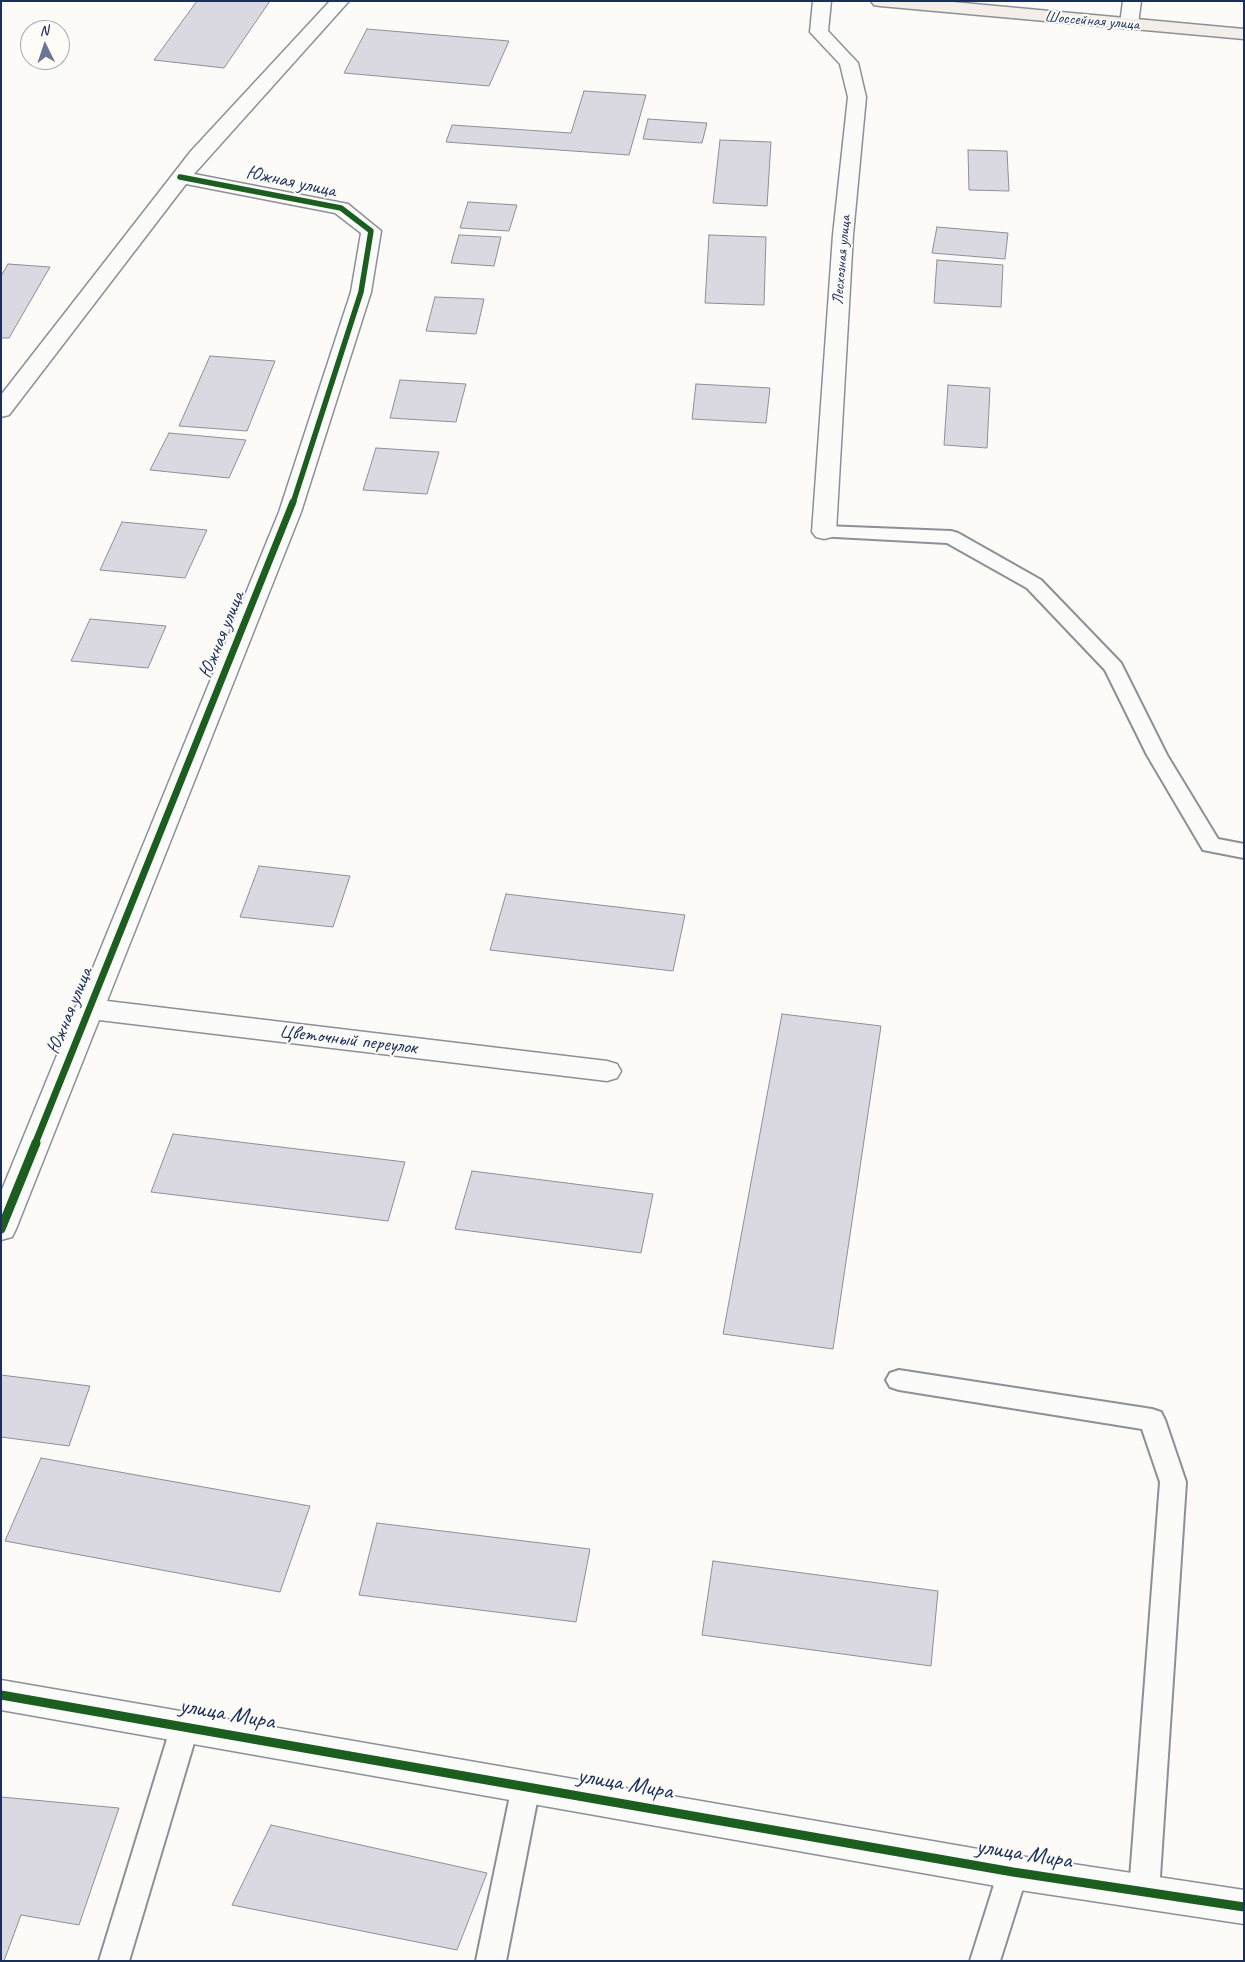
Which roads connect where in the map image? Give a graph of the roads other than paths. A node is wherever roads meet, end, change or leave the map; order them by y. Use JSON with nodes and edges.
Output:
{"nodes":[{"id":1,"x":340,"y":1,"type":"edge"},
{"id":2,"x":822,"y":1,"type":"edge"},
{"id":3,"x":880,"y":1,"type":"edge"},
{"id":4,"x":1132,"y":1,"type":"edge"},
{"id":5,"x":1129,"y":24,"type":"junction"},
{"id":6,"x":1244,"y":34,"type":"edge"},
{"id":7,"x":180,"y":178,"type":"junction"},
{"id":8,"x":1,"y":410,"type":"edge"},
{"id":9,"x":824,"y":532,"type":"joint"},
{"id":10,"x":1244,"y":851,"type":"edge"},
{"id":11,"x":88,"y":1009,"type":"junction"},
{"id":12,"x":607,"y":1071,"type":"dead end"},
{"id":13,"x":1,"y":1230,"type":"edge"},
{"id":14,"x":899,"y":1380,"type":"dead end"},
{"id":15,"x":1,"y":1695,"type":"edge"},
{"id":16,"x":186,"y":1726,"type":"junction"},
{"id":17,"x":526,"y":1786,"type":"junction"},
{"id":18,"x":1013,"y":1872,"type":"junction"},
{"id":19,"x":1144,"y":1892,"type":"junction"},
{"id":20,"x":1244,"y":1906,"type":"edge"},
{"id":21,"x":114,"y":1961,"type":"edge"},
{"id":22,"x":491,"y":1961,"type":"edge"},
{"id":23,"x":985,"y":1961,"type":"edge"}],
"edges":[{"from":1,"to":7,"type":"street"},
{"from":2,"to":9,"type":"street","name":"Лесхозная улица"},
{"from":3,"to":5,"type":"highway","name":"Шоссейная улица"},
{"from":4,"to":5,"type":"street"},
{"from":5,"to":6,"type":"highway","name":"Шоссейная улица"},
{"from":7,"to":8,"type":"street"},
{"from":7,"to":11,"type":"street","name":"Южная улица"},
{"from":9,"to":10,"type":"lane"},
{"from":11,"to":12,"type":"street","name":"Цветочный переулок"},
{"from":11,"to":13,"type":"street","name":"Южная улица"},
{"from":14,"to":19,"type":"lane"},
{"from":15,"to":16,"type":"street","name":"улица Мира"},
{"from":16,"to":17,"type":"street","name":"улица Мира"},
{"from":16,"to":21,"type":"lane"},
{"from":17,"to":18,"type":"street","name":"улица Мира"},
{"from":17,"to":22,"type":"lane"},
{"from":18,"to":19,"type":"street","name":"улица Мира"},
{"from":18,"to":23,"type":"lane"},
{"from":19,"to":20,"type":"street","name":"улица Мира"}]}
